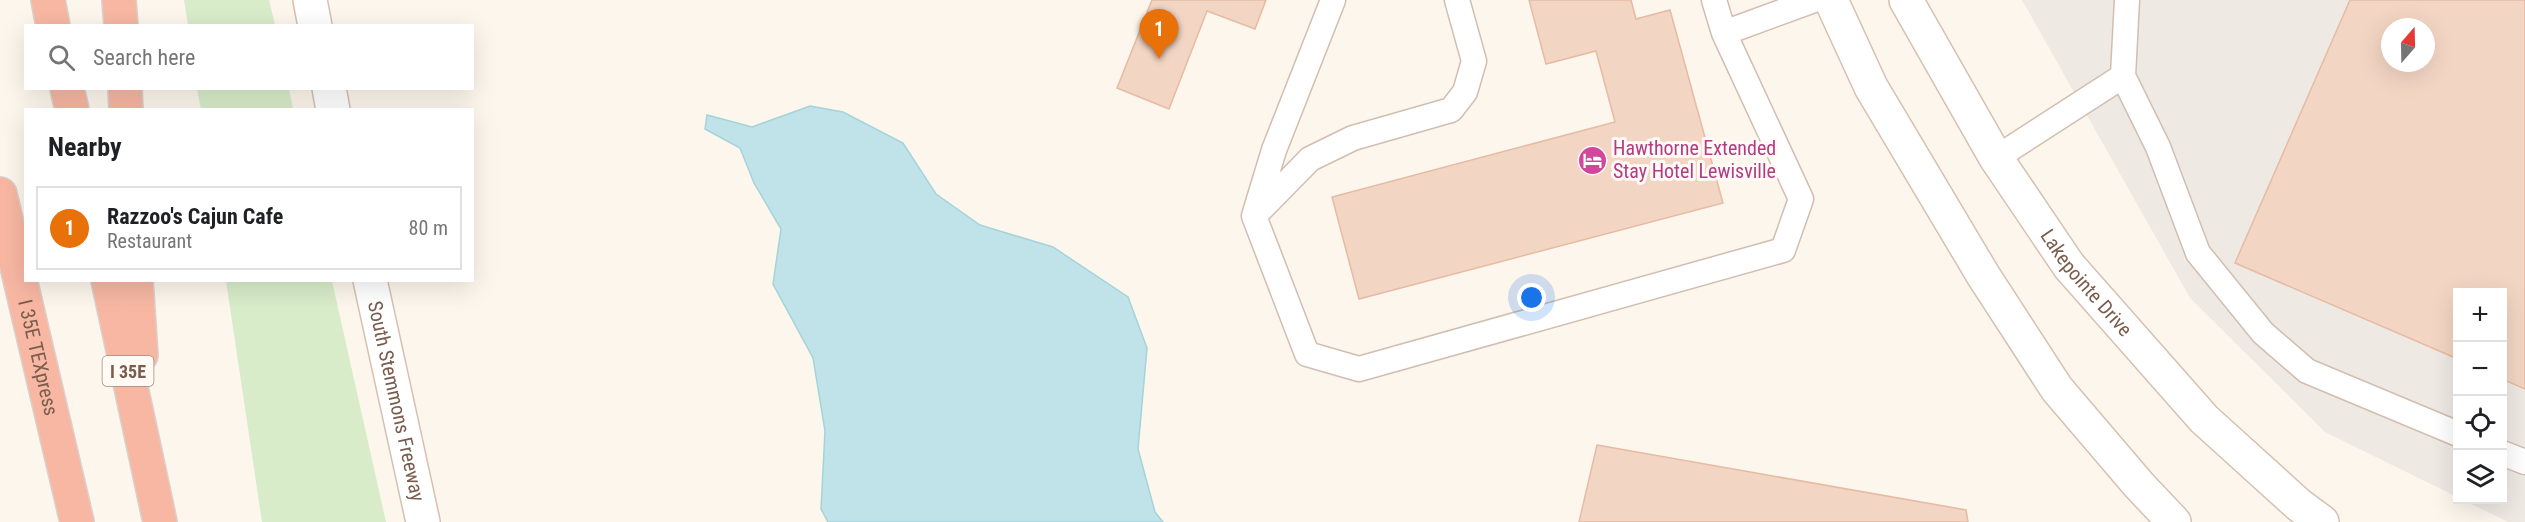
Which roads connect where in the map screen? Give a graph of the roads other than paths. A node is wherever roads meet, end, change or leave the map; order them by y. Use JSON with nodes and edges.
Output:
{"nodes":[{"id":1,"x":48,"y":0,"type":"edge"},
{"id":2,"x":120,"y":0,"type":"edge"},
{"id":3,"x":310,"y":0,"type":"edge"},
{"id":4,"x":1333,"y":0,"type":"edge"},
{"id":5,"x":1457,"y":0,"type":"edge"},
{"id":6,"x":1714,"y":0,"type":"edge"},
{"id":7,"x":1814,"y":0,"type":"edge"},
{"id":8,"x":1831,"y":0,"type":"edge"},
{"id":9,"x":1906,"y":0,"type":"edge"},
{"id":10,"x":2127,"y":0,"type":"edge"},
{"id":11,"x":54,"y":24,"type":"edge"},
{"id":12,"x":121,"y":24,"type":"edge"},
{"id":13,"x":315,"y":24,"type":"edge"},
{"id":14,"x":1724,"y":33,"type":"junction"},
{"id":15,"x":2123,"y":76,"type":"junction"},
{"id":16,"x":67,"y":90,"type":"edge"},
{"id":17,"x":125,"y":90,"type":"edge"},
{"id":18,"x":329,"y":90,"type":"edge"},
{"id":19,"x":72,"y":108,"type":"edge"},
{"id":20,"x":126,"y":108,"type":"edge"},
{"id":21,"x":333,"y":108,"type":"edge"},
{"id":22,"x":1996,"y":158,"type":"junction"},
{"id":23,"x":0,"y":194,"type":"edge"},
{"id":24,"x":1254,"y":216,"type":"junction"},
{"id":25,"x":108,"y":282,"type":"edge"},
{"id":26,"x":136,"y":282,"type":"edge"},
{"id":27,"x":370,"y":282,"type":"edge"},
{"id":28,"x":2453,"y":432,"type":"edge"},
{"id":29,"x":2507,"y":455,"type":"edge"},
{"id":30,"x":147,"y":462,"type":"junction"},
{"id":31,"x":2525,"y":462,"type":"edge"},
{"id":32,"x":77,"y":522,"type":"edge"},
{"id":33,"x":160,"y":522,"type":"edge"},
{"id":34,"x":423,"y":522,"type":"edge"},
{"id":35,"x":2174,"y":522,"type":"edge"},
{"id":36,"x":2322,"y":522,"type":"edge"}],
"edges":[{"from":1,"to":11,"type":"highway"},
{"from":2,"to":12,"type":"highway"},
{"from":3,"to":13,"type":"main road"},
{"from":4,"to":24,"type":"lane"},
{"from":5,"to":24,"type":"lane"},
{"from":6,"to":14,"type":"lane"},
{"from":7,"to":14,"type":"lane"},
{"from":8,"to":35,"type":"main road"},
{"from":9,"to":22,"type":"main road","name":"Lakepointe Drive"},
{"from":10,"to":15,"type":"lane"},
{"from":14,"to":24,"type":"lane"},
{"from":15,"to":22,"type":"lane"},
{"from":15,"to":28,"type":"lane"},
{"from":16,"to":19,"type":"highway"},
{"from":17,"to":20,"type":"highway"},
{"from":18,"to":21,"type":"main road"},
{"from":22,"to":36,"type":"main road","name":"Lakepointe Drive"},
{"from":23,"to":32,"type":"highway","name":"I 35E TEXpress"},
{"from":25,"to":30,"type":"highway","number":"I 35E"},
{"from":26,"to":30,"type":"highway"},
{"from":27,"to":34,"type":"main road","name":"South Stemmons Freeway"},
{"from":29,"to":31,"type":"lane"},
{"from":30,"to":33,"type":"highway","number":"I 35E"}]}
